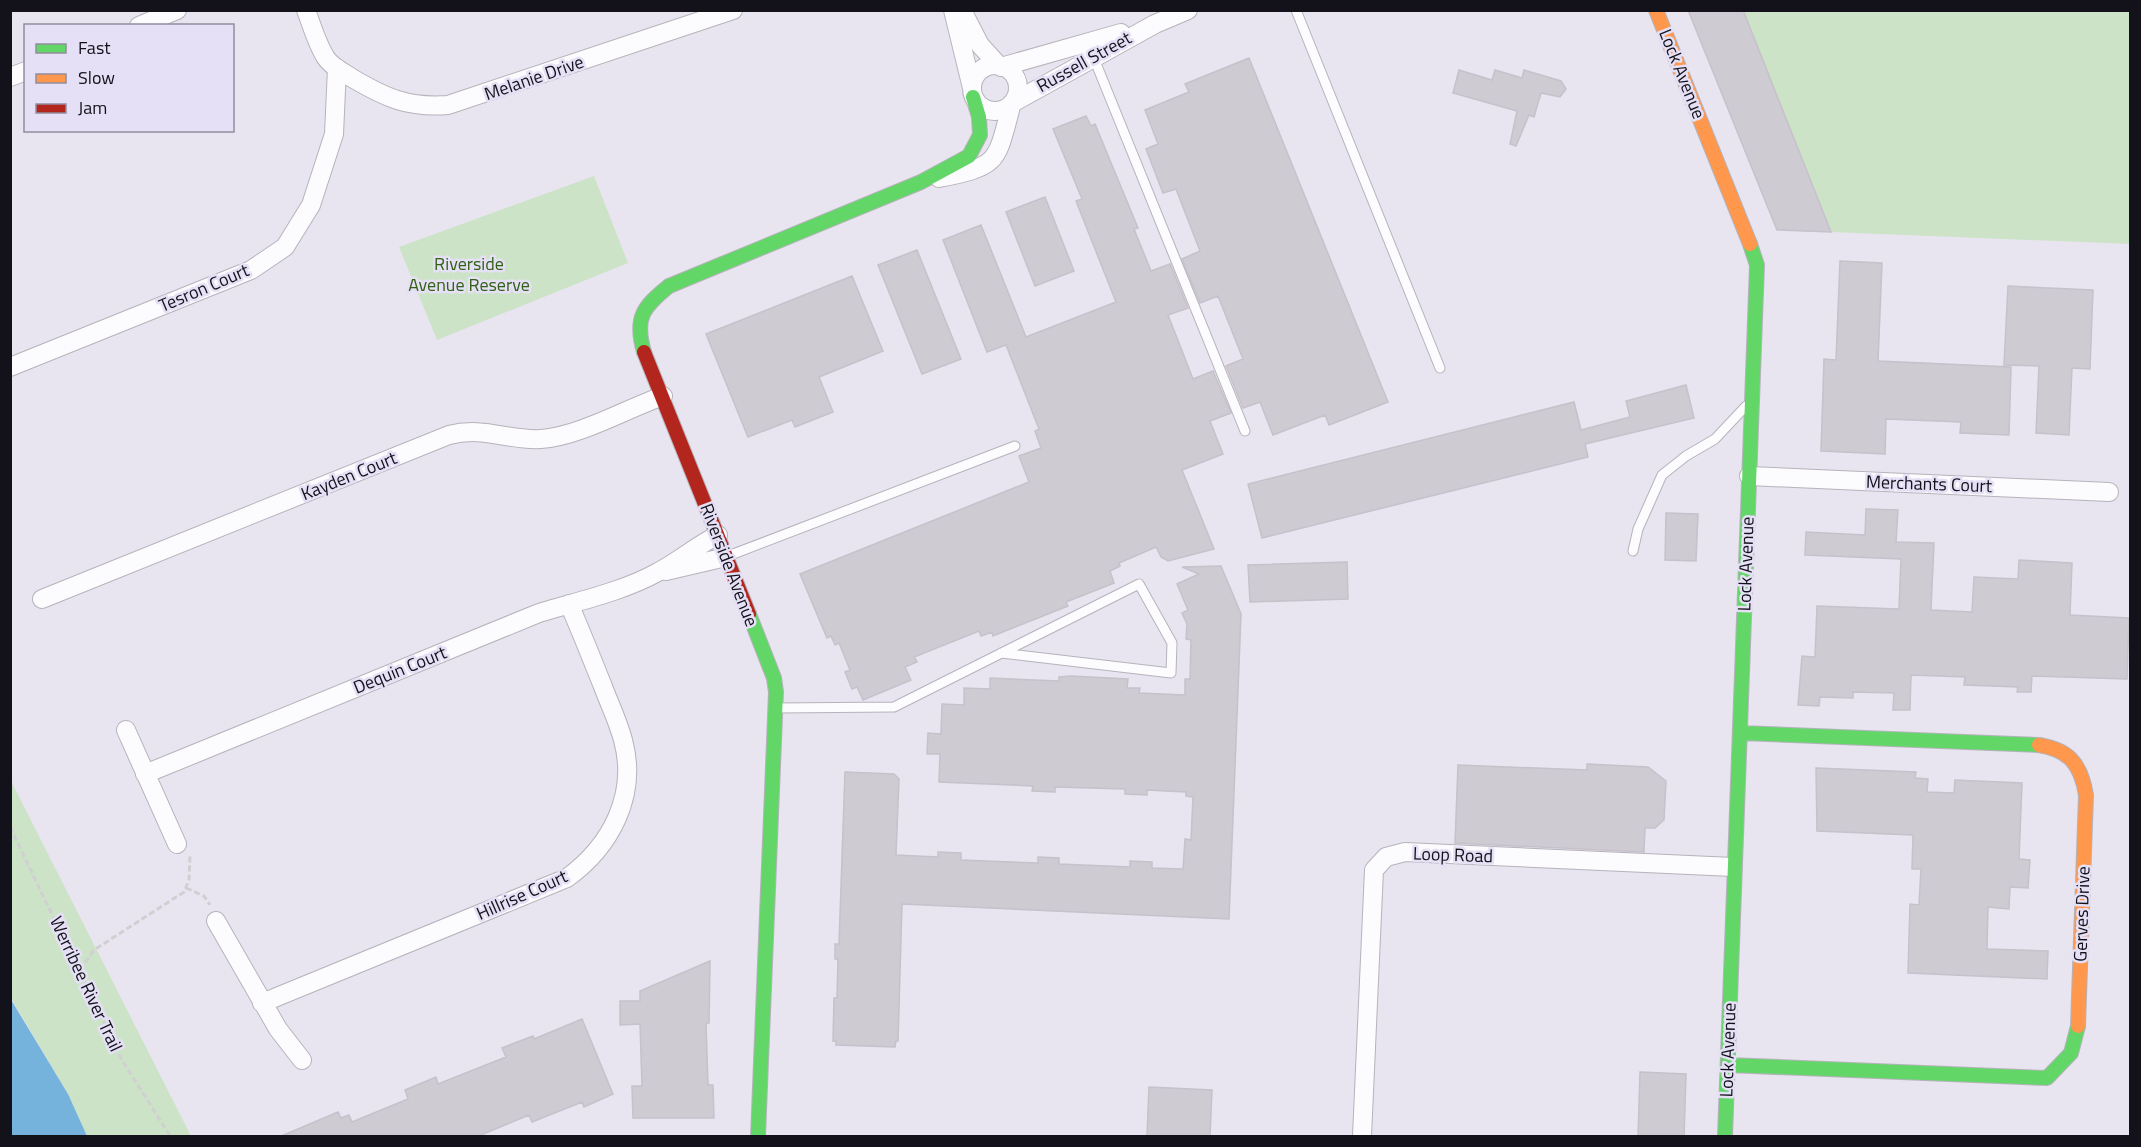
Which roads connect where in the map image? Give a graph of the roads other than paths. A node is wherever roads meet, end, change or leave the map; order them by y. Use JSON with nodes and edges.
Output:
{"nodes":[{"id":1,"x":177,"y":10,"type":"edge"},
{"id":2,"x":306,"y":10,"type":"edge"},
{"id":3,"x":733,"y":10,"type":"edge"},
{"id":4,"x":953,"y":10,"type":"edge"},
{"id":5,"x":962,"y":10,"type":"edge"},
{"id":6,"x":1188,"y":10,"type":"edge"},
{"id":7,"x":1296,"y":10,"type":"edge"},
{"id":8,"x":1656,"y":10,"type":"edge"},
{"id":9,"x":144,"y":24,"type":"edge"},
{"id":10,"x":1091,"y":49,"type":"junction"},
{"id":11,"x":1000,"y":66,"type":"junction"},
{"id":12,"x":337,"y":69,"type":"junction"},
{"id":13,"x":973,"y":93,"type":"junction"},
{"id":14,"x":1013,"y":102,"type":"junction"},
{"id":15,"x":921,"y":182,"type":"junction"},
{"id":16,"x":10,"y":367,"type":"edge"},
{"id":17,"x":1440,"y":368,"type":"dead end"},
{"id":18,"x":663,"y":396,"type":"junction"},
{"id":19,"x":1752,"y":400,"type":"junction"},
{"id":20,"x":1245,"y":430,"type":"dead end"},
{"id":21,"x":1014,"y":446,"type":"dead end"},
{"id":22,"x":1749,"y":476,"type":"junction"},
{"id":23,"x":2109,"y":492,"type":"dead end"},
{"id":24,"x":718,"y":535,"type":"junction"},
{"id":25,"x":1633,"y":550,"type":"dead end"},
{"id":26,"x":726,"y":557,"type":"junction"},
{"id":27,"x":658,"y":572,"type":"junction"},
{"id":28,"x":42,"y":599,"type":"dead end"},
{"id":29,"x":569,"y":604,"type":"junction"},
{"id":30,"x":1001,"y":653,"type":"junction"},
{"id":31,"x":777,"y":708,"type":"junction"},
{"id":32,"x":126,"y":730,"type":"dead end"},
{"id":33,"x":1741,"y":733,"type":"junction"},
{"id":34,"x":145,"y":774,"type":"junction"},
{"id":35,"x":183,"y":849,"type":"road end"},
{"id":36,"x":1733,"y":867,"type":"junction"},
{"id":37,"x":216,"y":921,"type":"road end"},
{"id":38,"x":262,"y":1003,"type":"junction"},
{"id":39,"x":302,"y":1060,"type":"dead end"},
{"id":40,"x":1728,"y":1065,"type":"junction"},
{"id":41,"x":758,"y":1137,"type":"edge"},
{"id":42,"x":1362,"y":1137,"type":"edge"},
{"id":43,"x":1725,"y":1137,"type":"edge"}],
"edges":[{"from":1,"to":9,"type":"street"},
{"from":2,"to":12,"type":"street"},
{"from":3,"to":12,"type":"street","name":"Melanie Drive"},
{"from":4,"to":13,"type":"street"},
{"from":5,"to":11,"type":"street"},
{"from":6,"to":10,"type":"street","name":"Russell Street"},
{"from":7,"to":17,"type":"lane"},
{"from":8,"to":19,"type":"street","name":"Lock Avenue"},
{"from":10,"to":11,"type":"street","name":"Russell Street"},
{"from":10,"to":14,"type":"street","name":"Russell Street"},
{"from":10,"to":20,"type":"lane"},
{"from":11,"to":13,"type":"street"},
{"from":11,"to":14,"type":"street"},
{"from":12,"to":16,"type":"street","name":"Tesron Court"},
{"from":13,"to":14,"type":"street"},
{"from":13,"to":15,"type":"street","name":"Riverside Avenue"},
{"from":14,"to":15,"type":"street","name":"Riverside Avenue"},
{"from":15,"to":18,"type":"street","name":"Riverside Avenue"},
{"from":18,"to":24,"type":"street","name":"Riverside Avenue"},
{"from":18,"to":28,"type":"street","name":"Kayden Court"},
{"from":19,"to":22,"type":"street","name":"Lock Avenue"},
{"from":19,"to":25,"type":"lane"},
{"from":21,"to":26,"type":"lane"},
{"from":22,"to":23,"type":"street","name":"Merchants Court"},
{"from":22,"to":33,"type":"street","name":"Lock Avenue"},
{"from":24,"to":26,"type":"street","name":"Riverside Avenue"},
{"from":24,"to":27,"type":"street","name":"Dequin Court"},
{"from":26,"to":27,"type":"street","name":"Dequin Court"},
{"from":26,"to":31,"type":"street","name":"Riverside Avenue"},
{"from":27,"to":29,"type":"street","name":"Dequin Court"},
{"from":29,"to":34,"type":"street","name":"Dequin Court"},
{"from":29,"to":38,"type":"street","name":"Hillrise Court"},
{"from":30,"to":30,"type":"lane"},
{"from":30,"to":31,"type":"lane"},
{"from":31,"to":41,"type":"street","name":"Riverside Avenue"},
{"from":32,"to":34,"type":"street"},
{"from":33,"to":36,"type":"street","name":"Lock Avenue"},
{"from":33,"to":40,"type":"street","name":"Gerves Drive"},
{"from":34,"to":35,"type":"street"},
{"from":36,"to":40,"type":"street","name":"Lock Avenue"},
{"from":36,"to":42,"type":"street","name":"Loop Road"},
{"from":37,"to":38,"type":"street"},
{"from":38,"to":39,"type":"street"},
{"from":40,"to":43,"type":"street","name":"Lock Avenue"}]}
